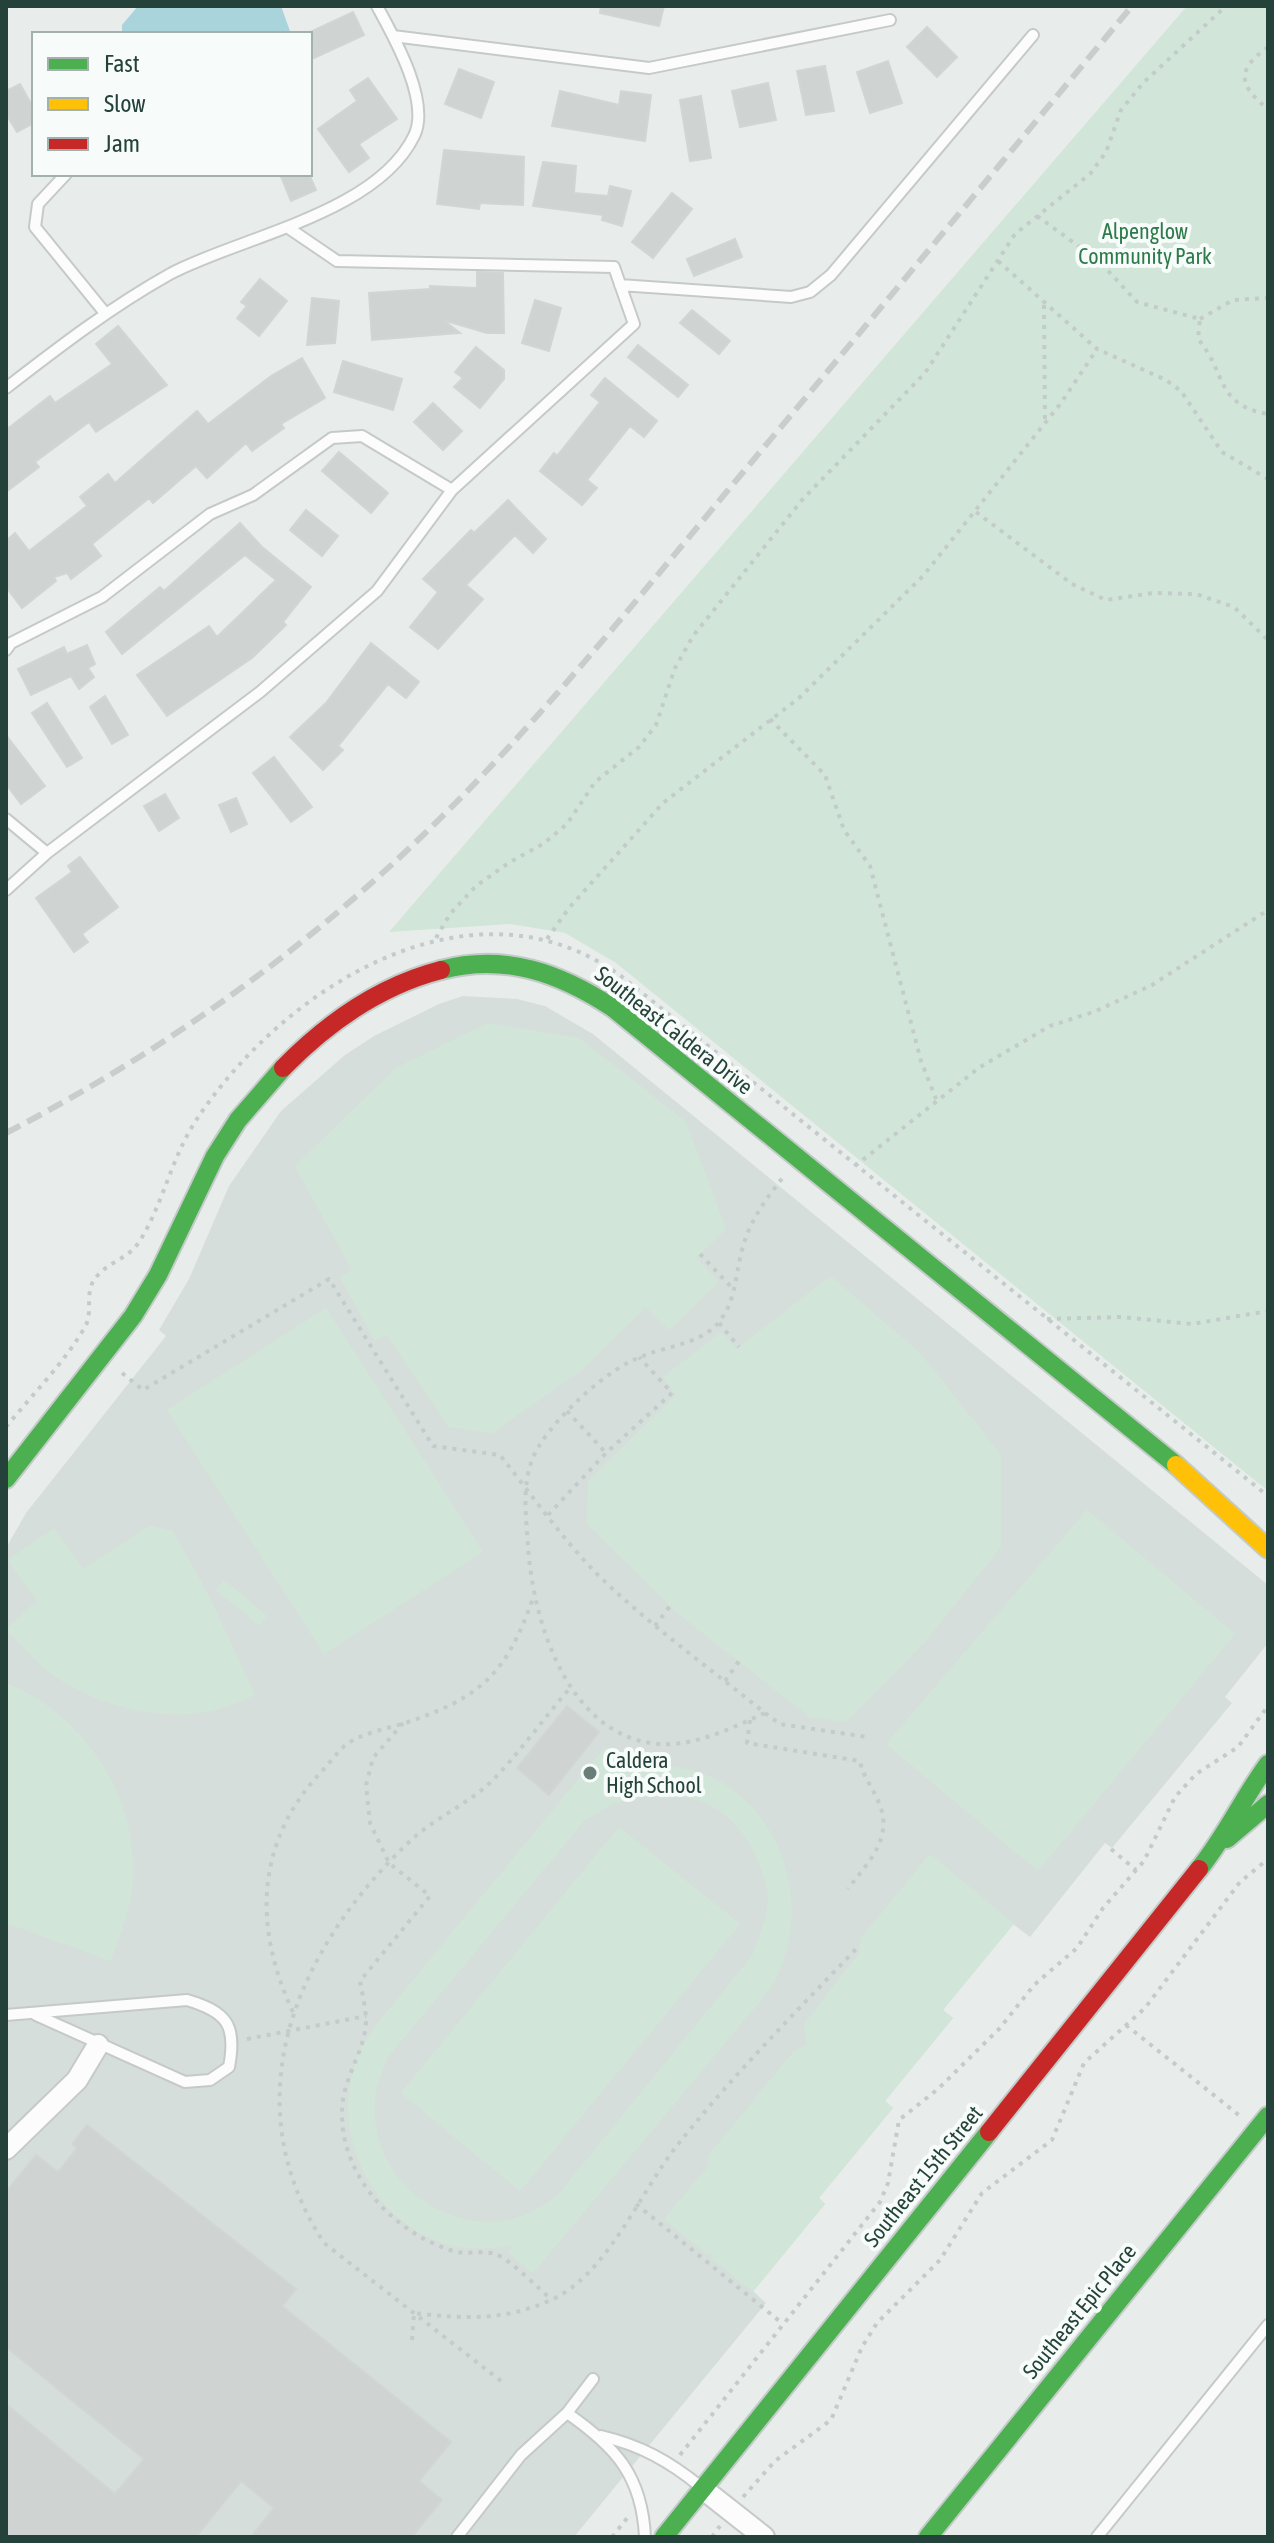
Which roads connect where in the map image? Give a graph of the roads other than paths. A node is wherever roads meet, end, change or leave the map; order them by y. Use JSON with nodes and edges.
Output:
{"nodes":[{"id":1,"x":377,"y":6,"type":"edge"},
{"id":2,"x":890,"y":20,"type":"dead end"},
{"id":3,"x":1033,"y":35,"type":"dead end"},
{"id":4,"x":393,"y":36,"type":"junction"},
{"id":5,"x":64,"y":176,"type":"edge"},
{"id":6,"x":290,"y":229,"type":"junction"},
{"id":7,"x":620,"y":285,"type":"junction"},
{"id":8,"x":105,"y":313,"type":"junction"},
{"id":9,"x":6,"y":388,"type":"edge"},
{"id":10,"x":452,"y":490,"type":"junction"},
{"id":11,"x":6,"y":650,"type":"edge"},
{"id":12,"x":6,"y":819,"type":"edge"},
{"id":13,"x":47,"y":853,"type":"junction"},
{"id":14,"x":6,"y":890,"type":"edge"},
{"id":15,"x":6,"y":1479,"type":"edge"},
{"id":16,"x":1198,"y":1483,"type":"junction"},
{"id":17,"x":1268,"y":1522,"type":"edge"},
{"id":18,"x":1268,"y":1549,"type":"edge"},
{"id":19,"x":1268,"y":1764,"type":"edge"},
{"id":20,"x":1268,"y":1804,"type":"edge"},
{"id":21,"x":1219,"y":1845,"type":"junction"},
{"id":22,"x":6,"y":2015,"type":"edge"},
{"id":23,"x":36,"y":2015,"type":"junction"},
{"id":24,"x":98,"y":2045,"type":"junction"},
{"id":25,"x":1262,"y":2123,"type":"edge"},
{"id":26,"x":6,"y":2149,"type":"edge"},
{"id":27,"x":1268,"y":2325,"type":"edge"},
{"id":28,"x":593,"y":2379,"type":"dead end"},
{"id":29,"x":567,"y":2413,"type":"junction"},
{"id":30,"x":601,"y":2436,"type":"junction"},
{"id":31,"x":703,"y":2489,"type":"junction"},
{"id":32,"x":457,"y":2537,"type":"edge"},
{"id":33,"x":645,"y":2537,"type":"edge"},
{"id":34,"x":664,"y":2537,"type":"edge"},
{"id":35,"x":764,"y":2537,"type":"edge"},
{"id":36,"x":928,"y":2537,"type":"edge"},
{"id":37,"x":1097,"y":2537,"type":"edge"}],
"edges":[{"from":1,"to":4,"type":"lane"},
{"from":2,"to":4,"type":"lane"},
{"from":3,"to":7,"type":"lane"},
{"from":4,"to":6,"type":"lane"},
{"from":5,"to":8,"type":"lane"},
{"from":6,"to":7,"type":"lane"},
{"from":6,"to":8,"type":"lane"},
{"from":7,"to":10,"type":"lane"},
{"from":8,"to":9,"type":"lane"},
{"from":10,"to":11,"type":"lane"},
{"from":10,"to":13,"type":"lane"},
{"from":12,"to":13,"type":"lane"},
{"from":13,"to":14,"type":"lane"},
{"from":15,"to":16,"type":"street","name":"Southeast Caldera Drive"},
{"from":16,"to":17,"type":"street","name":"Southeast Caldera Drive"},
{"from":16,"to":18,"type":"street","name":"Southeast Caldera Drive"},
{"from":19,"to":21,"type":"street","name":"Southeast 15th Street"},
{"from":20,"to":21,"type":"street","name":"Southeast 15th Street"},
{"from":21,"to":31,"type":"street","name":"Southeast 15th Street"},
{"from":22,"to":23,"type":"lane"},
{"from":23,"to":24,"type":"lane"},
{"from":23,"to":24,"type":"lane"},
{"from":24,"to":26,"type":"street"},
{"from":25,"to":36,"type":"street","name":"Southeast Epic Place"},
{"from":27,"to":37,"type":"lane"},
{"from":28,"to":29,"type":"lane"},
{"from":29,"to":30,"type":"lane"},
{"from":29,"to":32,"type":"lane"},
{"from":30,"to":31,"type":"lane"},
{"from":30,"to":33,"type":"lane"},
{"from":31,"to":34,"type":"street","name":"Southeast 15th Street"},
{"from":31,"to":35,"type":"street"}]}
